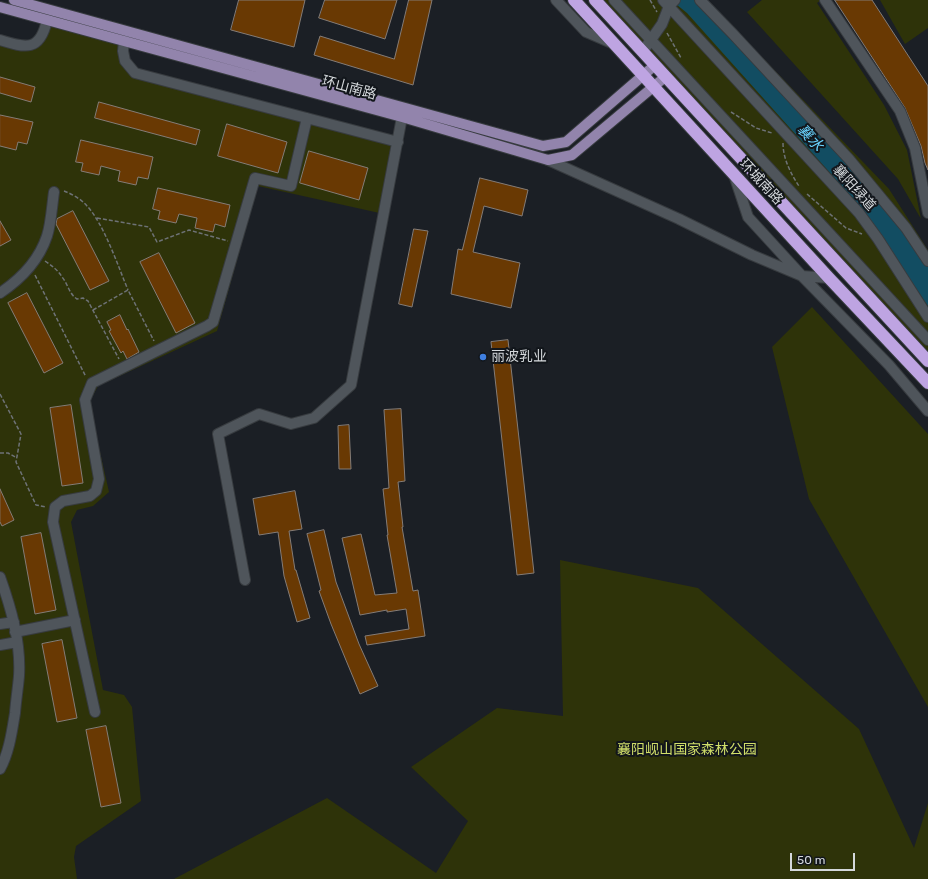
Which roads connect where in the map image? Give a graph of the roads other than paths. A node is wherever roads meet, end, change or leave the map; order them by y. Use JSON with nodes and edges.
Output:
{"nodes":[{"id":1,"x":14,"y":0,"type":"edge"},
{"id":2,"x":556,"y":0,"type":"edge"},
{"id":3,"x":574,"y":0,"type":"edge"},
{"id":4,"x":595,"y":0,"type":"edge"},
{"id":5,"x":614,"y":0,"type":"edge"},
{"id":6,"x":700,"y":0,"type":"edge"},
{"id":7,"x":825,"y":0,"type":"edge"},
{"id":8,"x":669,"y":2,"type":"edge"},
{"id":9,"x":0,"y":7,"type":"edge"},
{"id":10,"x":47,"y":20,"type":"junction"},
{"id":11,"x":651,"y":39,"type":"junction"},
{"id":12,"x":0,"y":40,"type":"edge"},
{"id":13,"x":124,"y":41,"type":"junction"},
{"id":14,"x":615,"y":45,"type":"junction"},
{"id":15,"x":643,"y":51,"type":"junction"},
{"id":16,"x":655,"y":65,"type":"junction"},
{"id":17,"x":644,"y":76,"type":"junction"},
{"id":18,"x":665,"y":76,"type":"junction"},
{"id":19,"x":654,"y":87,"type":"junction"},
{"id":20,"x":402,"y":117,"type":"junction"},
{"id":21,"x":307,"y":118,"type":"junction"},
{"id":22,"x":398,"y":142,"type":"junction"},
{"id":23,"x":548,"y":160,"type":"junction"},
{"id":24,"x":734,"y":174,"type":"junction"},
{"id":25,"x":58,"y":192,"type":"road end"},
{"id":26,"x":928,"y":213,"type":"edge"},
{"id":27,"x":928,"y":261,"type":"edge"},
{"id":28,"x":802,"y":276,"type":"junction"},
{"id":29,"x":829,"y":278,"type":"junction"},
{"id":30,"x":0,"y":293,"type":"edge"},
{"id":31,"x":928,"y":317,"type":"edge"},
{"id":32,"x":928,"y":340,"type":"edge"},
{"id":33,"x":928,"y":360,"type":"edge"},
{"id":34,"x":928,"y":383,"type":"edge"},
{"id":35,"x":928,"y":411,"type":"edge"},
{"id":36,"x":0,"y":577,"type":"edge"},
{"id":37,"x":245,"y":580,"type":"dead end"},
{"id":38,"x":75,"y":620,"type":"junction"},
{"id":39,"x":0,"y":624,"type":"edge"},
{"id":40,"x":14,"y":627,"type":"junction"},
{"id":41,"x":17,"y":642,"type":"junction"},
{"id":42,"x":0,"y":645,"type":"edge"},
{"id":43,"x":95,"y":712,"type":"dead end"},
{"id":44,"x":0,"y":769,"type":"edge"}],
"edges":[{"from":1,"to":17,"type":"main road","name":"环山南路"},
{"from":2,"to":14,"type":"street"},
{"from":3,"to":14,"type":"highway","name":"环城南路"},
{"from":4,"to":15,"type":"highway","name":"环城南路"},
{"from":5,"to":11,"type":"street"},
{"from":6,"to":27,"type":"street","name":"襄阳绿道"},
{"from":7,"to":26,"type":"street"},
{"from":8,"to":11,"type":"street"},
{"from":8,"to":31,"type":"street","name":"襄阳绿道"},
{"from":9,"to":10,"type":"main road","name":"环山南路"},
{"from":10,"to":12,"type":"street"},
{"from":10,"to":13,"type":"main road","name":"环山南路"},
{"from":11,"to":15,"type":"street"},
{"from":11,"to":32,"type":"street"},
{"from":13,"to":20,"type":"main road","name":"环山南路"},
{"from":13,"to":21,"type":"street"},
{"from":14,"to":17,"type":"highway","name":"环城南路"},
{"from":15,"to":16,"type":"highway","name":"环城南路"},
{"from":16,"to":17,"type":"main road","name":"环山南路"},
{"from":16,"to":18,"type":"highway","name":"环城南路"},
{"from":17,"to":19,"type":"highway","name":"环城南路"},
{"from":18,"to":19,"type":"main road","name":"环山南路"},
{"from":18,"to":33,"type":"highway","name":"环城南路"},
{"from":19,"to":23,"type":"main road","name":"环山南路"},
{"from":19,"to":24,"type":"highway","name":"环城南路"},
{"from":20,"to":22,"type":"street"},
{"from":20,"to":23,"type":"main road","name":"环山南路"},
{"from":21,"to":22,"type":"street"},
{"from":21,"to":38,"type":"street"},
{"from":22,"to":37,"type":"street"},
{"from":23,"to":28,"type":"street"},
{"from":24,"to":28,"type":"street"},
{"from":24,"to":29,"type":"highway","name":"环城南路"},
{"from":25,"to":30,"type":"street"},
{"from":28,"to":29,"type":"street"},
{"from":28,"to":35,"type":"street"},
{"from":29,"to":34,"type":"highway","name":"环城南路"},
{"from":36,"to":40,"type":"street"},
{"from":38,"to":40,"type":"street"},
{"from":38,"to":43,"type":"street"},
{"from":39,"to":40,"type":"street"},
{"from":40,"to":41,"type":"street"},
{"from":41,"to":42,"type":"street"},
{"from":41,"to":44,"type":"street"}]}
